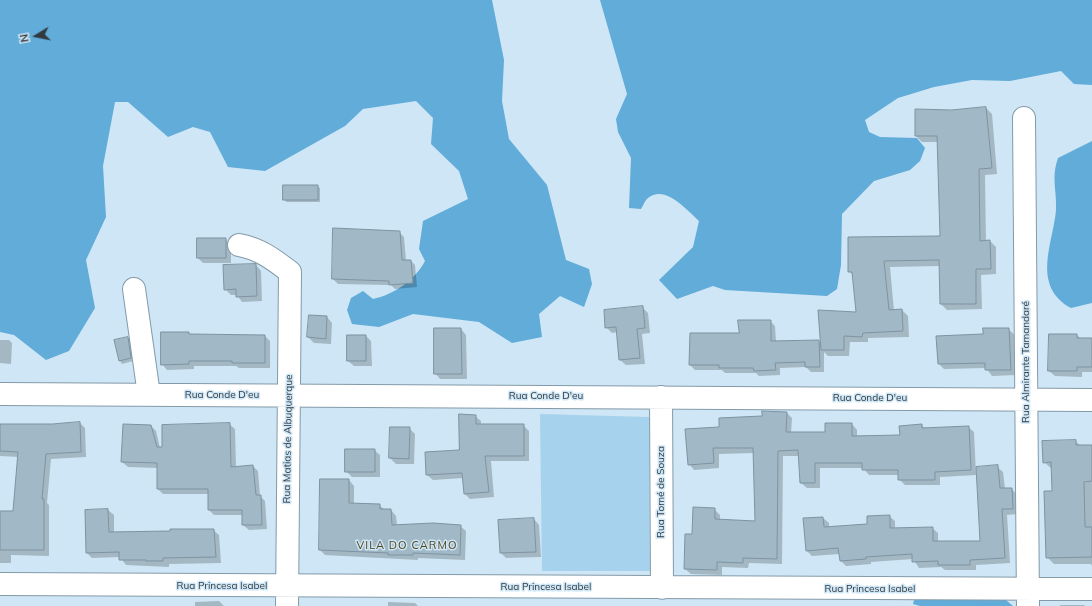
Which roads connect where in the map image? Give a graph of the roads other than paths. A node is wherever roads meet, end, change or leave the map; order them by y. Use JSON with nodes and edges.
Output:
{"nodes":[{"id":1,"x":1024,"y":118,"type":"dead end"},
{"id":2,"x":239,"y":245,"type":"dead end"},
{"id":3,"x":134,"y":289,"type":"dead end"},
{"id":4,"x":0,"y":394,"type":"edge"},
{"id":5,"x":149,"y":395,"type":"junction"},
{"id":6,"x":289,"y":395,"type":"junction"},
{"id":7,"x":661,"y":397,"type":"junction"},
{"id":8,"x":1026,"y":400,"type":"junction"},
{"id":9,"x":1092,"y":400,"type":"edge"},
{"id":10,"x":0,"y":584,"type":"edge"},
{"id":11,"x":662,"y":588,"type":"junction"},
{"id":12,"x":1092,"y":590,"type":"edge"},
{"id":13,"x":287,"y":596,"type":"edge"},
{"id":14,"x":1028,"y":598,"type":"edge"}],
"edges":[{"from":1,"to":8,"type":"street","name":"Rua Almirante Tamandaré"},
{"from":2,"to":6,"type":"street","name":"Rua Matias de Albuquerque"},
{"from":3,"to":5,"type":"street"},
{"from":4,"to":5,"type":"street","name":"Rua Conde D'eu"},
{"from":5,"to":6,"type":"street","name":"Rua Conde D'eu"},
{"from":6,"to":7,"type":"street","name":"Rua Conde D'eu"},
{"from":6,"to":13,"type":"street","name":"Rua Matias de Albuquerque"},
{"from":7,"to":8,"type":"street","name":"Rua Conde D'eu"},
{"from":7,"to":11,"type":"street","name":"Rua Tomé de Souza"},
{"from":8,"to":9,"type":"street","name":"Rua Conde D'eu"},
{"from":8,"to":14,"type":"street","name":"Rua Almirante Tamandaré"},
{"from":10,"to":13,"type":"street","name":"Rua Princesa Isabel"},
{"from":11,"to":13,"type":"street","name":"Rua Princesa Isabel"},
{"from":11,"to":14,"type":"street","name":"Rua Princesa Isabel"},
{"from":12,"to":14,"type":"street","name":"Rua Princesa Isabel"}]}
